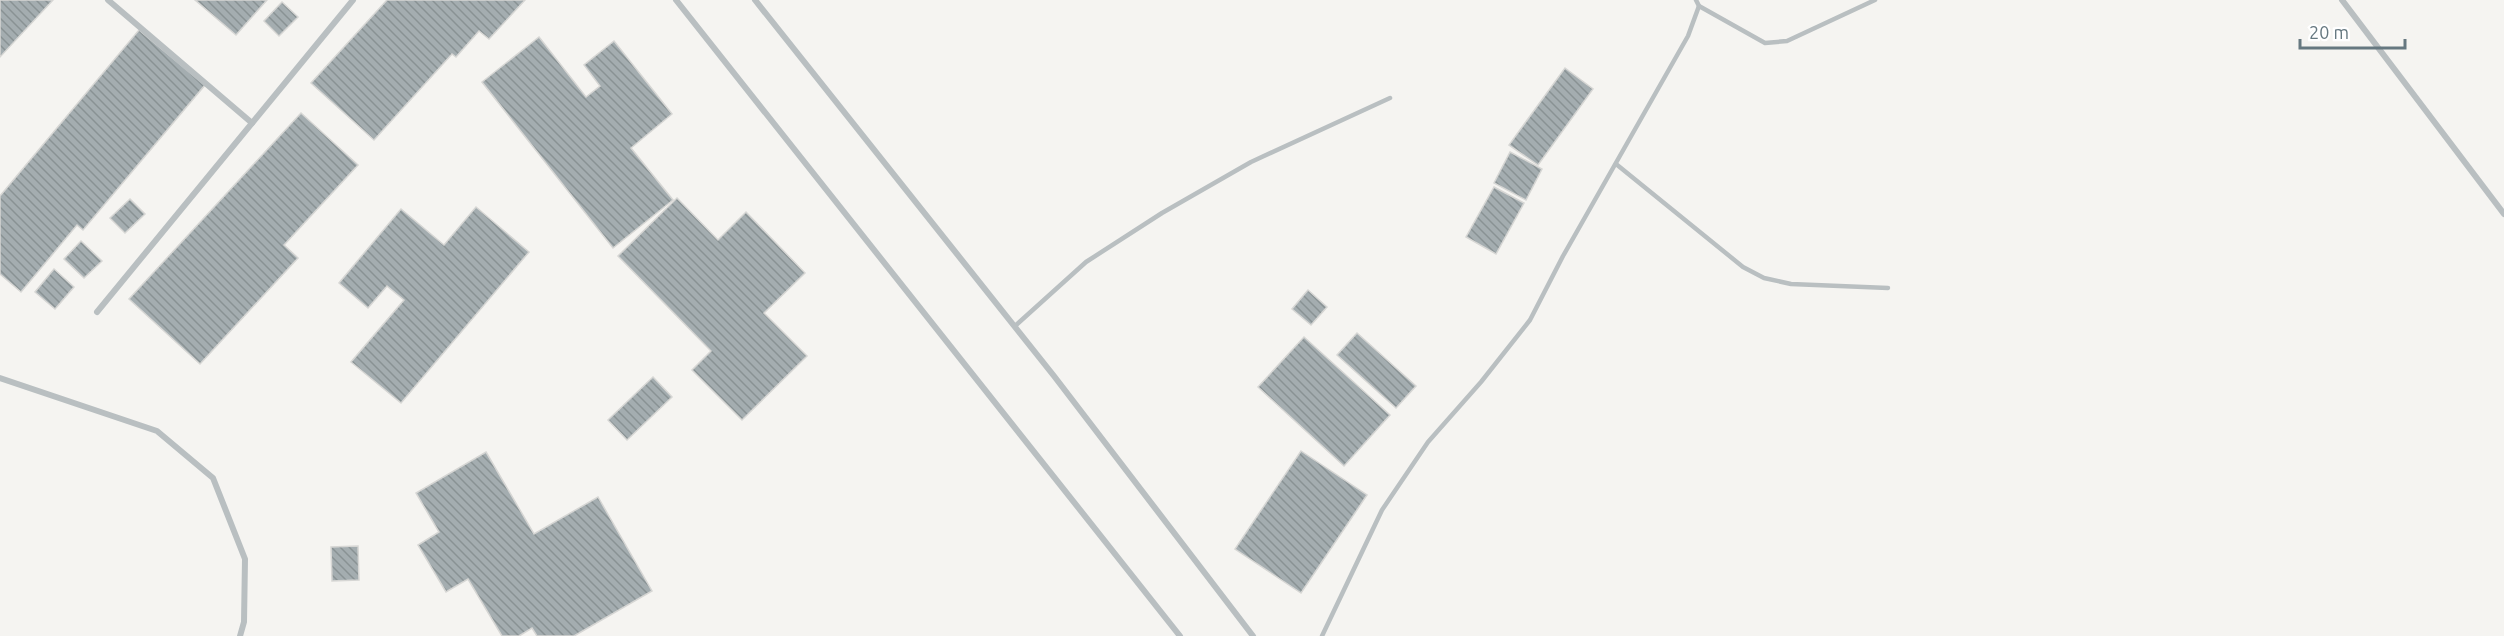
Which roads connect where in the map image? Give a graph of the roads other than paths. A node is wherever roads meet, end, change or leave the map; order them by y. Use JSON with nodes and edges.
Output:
{"nodes":[{"id":1,"x":108,"y":0,"type":"edge"},
{"id":2,"x":353,"y":0,"type":"edge"},
{"id":3,"x":676,"y":0,"type":"edge"},
{"id":4,"x":755,"y":0,"type":"edge"},
{"id":5,"x":1696,"y":0,"type":"edge"},
{"id":6,"x":1875,"y":0,"type":"edge"},
{"id":7,"x":2342,"y":0,"type":"edge"},
{"id":8,"x":1699,"y":6,"type":"junction"},
{"id":9,"x":1390,"y":98,"type":"dead end"},
{"id":10,"x":252,"y":123,"type":"junction"},
{"id":11,"x":1616,"y":164,"type":"junction"},
{"id":12,"x":2504,"y":214,"type":"edge"},
{"id":13,"x":1888,"y":288,"type":"dead end"},
{"id":14,"x":97,"y":312,"type":"dead end"},
{"id":15,"x":1015,"y":326,"type":"junction"},
{"id":16,"x":0,"y":378,"type":"edge"},
{"id":17,"x":240,"y":636,"type":"edge"},
{"id":18,"x":1180,"y":636,"type":"edge"},
{"id":19,"x":1254,"y":636,"type":"edge"},
{"id":20,"x":1322,"y":636,"type":"edge"}],
"edges":[{"from":1,"to":10,"type":"street"},
{"from":2,"to":10,"type":"street"},
{"from":3,"to":18,"type":"street"},
{"from":4,"to":15,"type":"street"},
{"from":5,"to":8,"type":"lane"},
{"from":6,"to":8,"type":"lane"},
{"from":7,"to":12,"type":"street"},
{"from":8,"to":11,"type":"lane"},
{"from":9,"to":15,"type":"lane"},
{"from":10,"to":14,"type":"street"},
{"from":11,"to":13,"type":"lane"},
{"from":11,"to":20,"type":"lane"},
{"from":15,"to":19,"type":"street"},
{"from":16,"to":17,"type":"street"}]}
